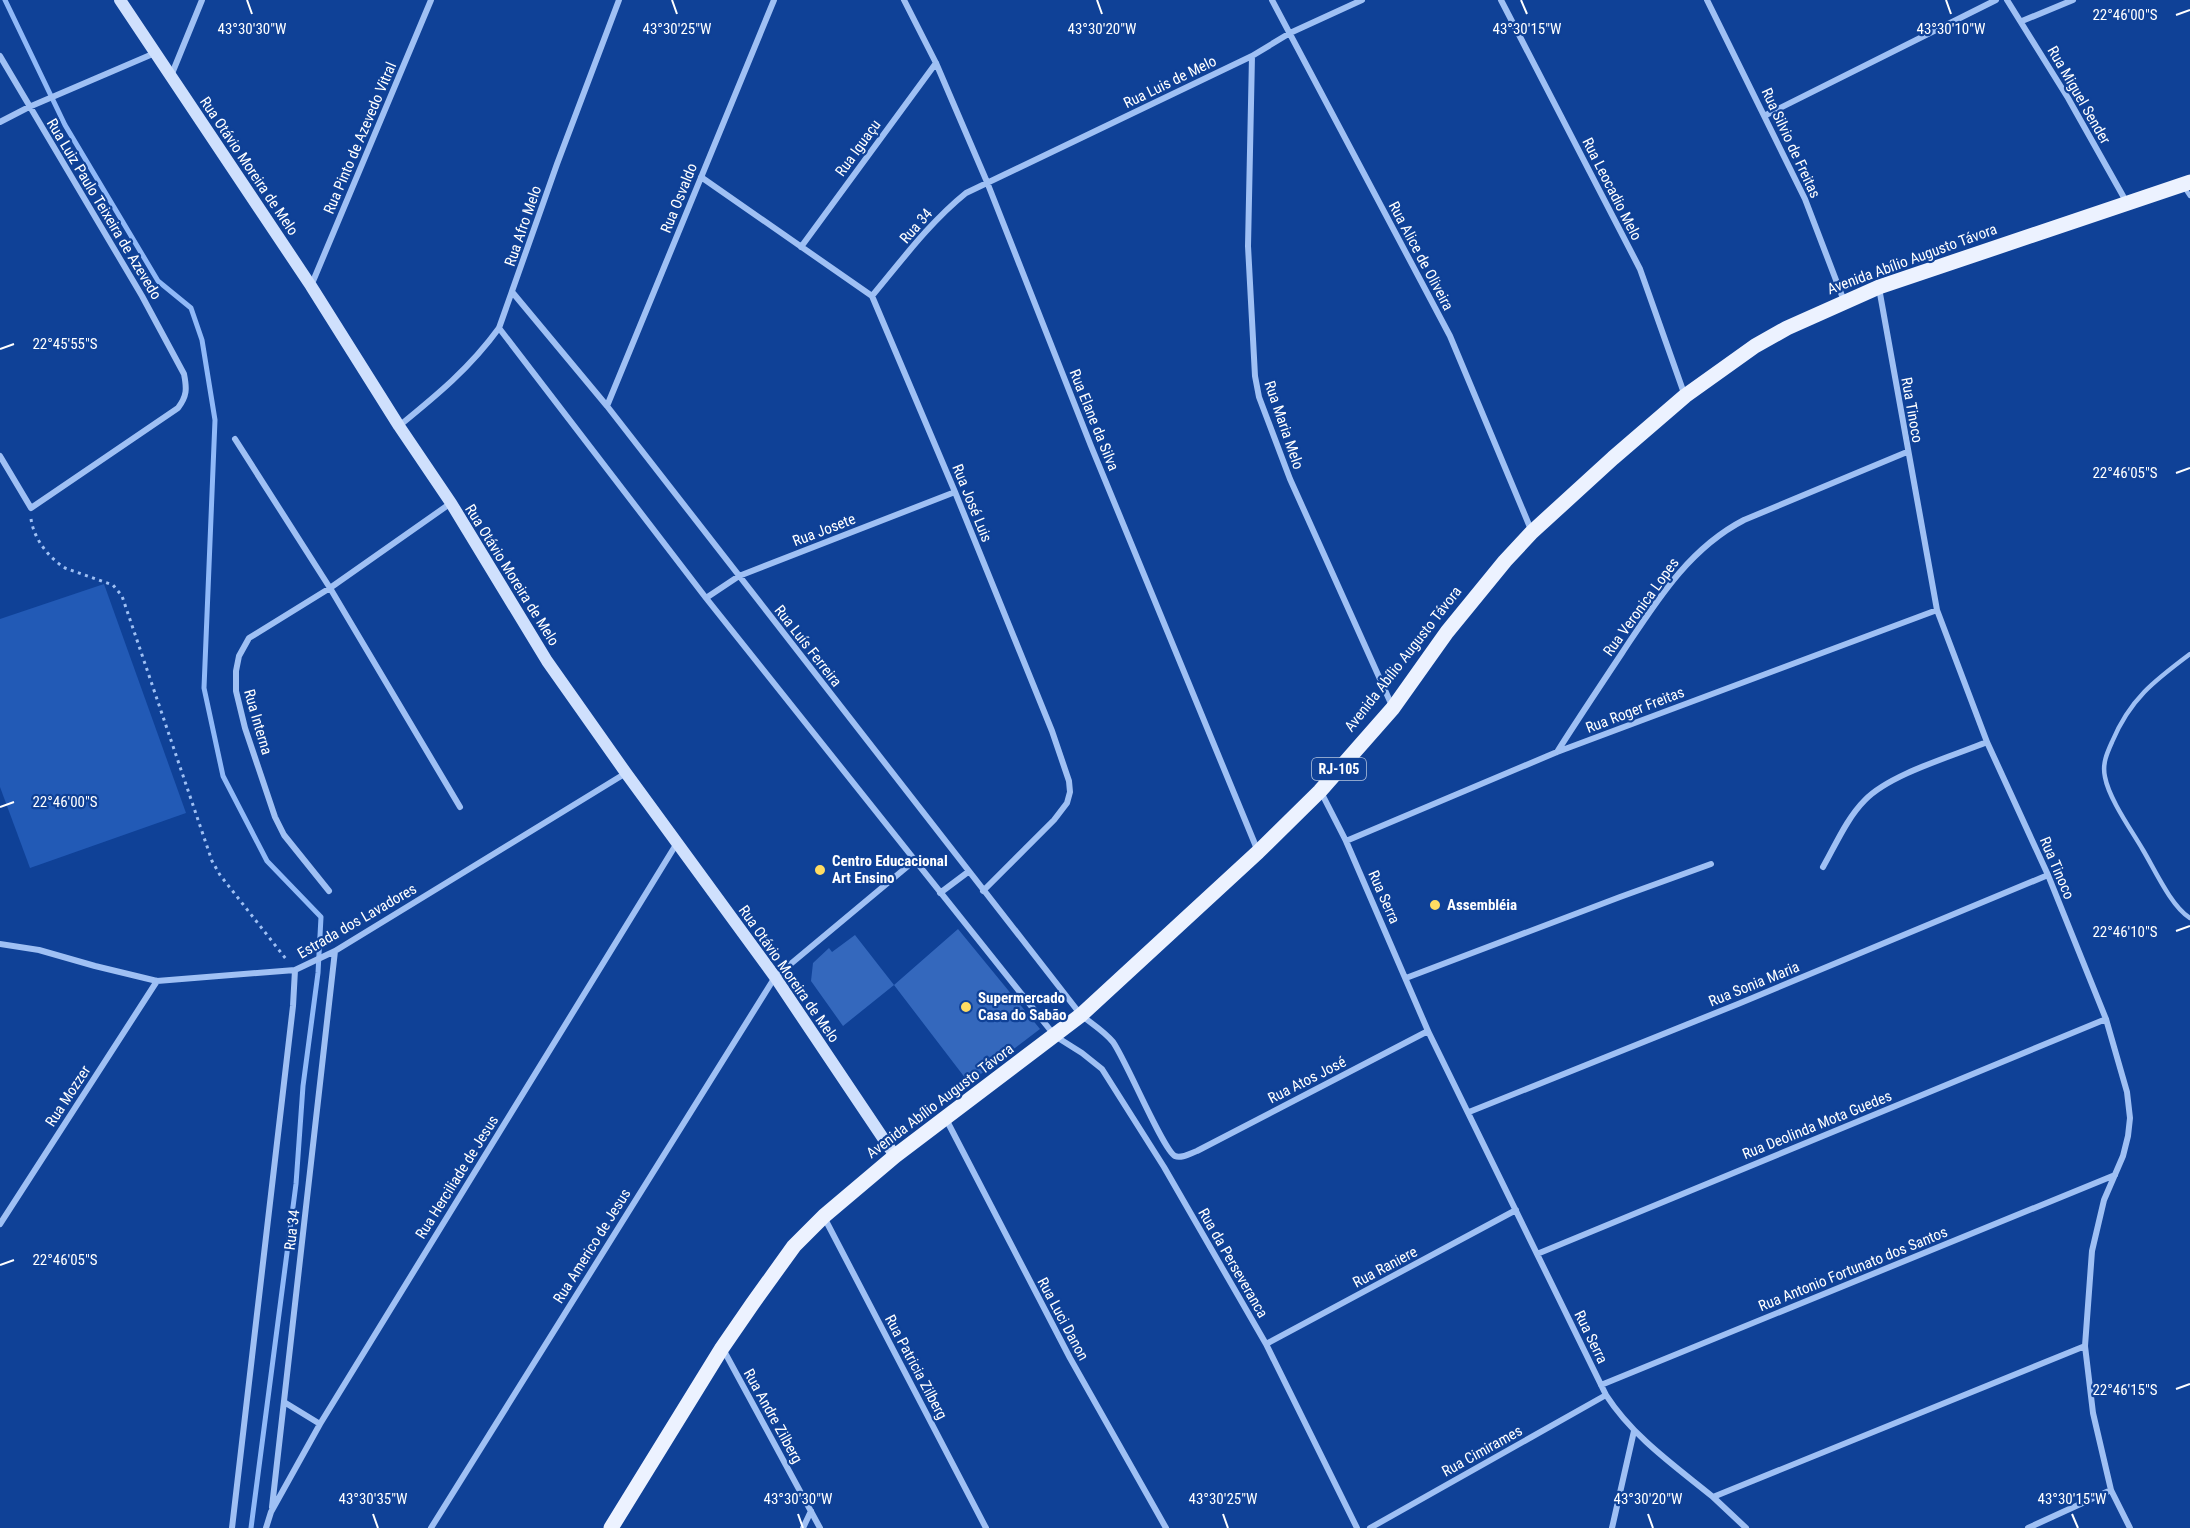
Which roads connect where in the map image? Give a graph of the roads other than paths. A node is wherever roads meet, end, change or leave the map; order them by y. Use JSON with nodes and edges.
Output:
{"nodes":[{"id":1,"x":120,"y":0,"type":"edge"},
{"id":2,"x":202,"y":0,"type":"edge"},
{"id":3,"x":431,"y":0,"type":"edge"},
{"id":4,"x":619,"y":0,"type":"edge"},
{"id":5,"x":774,"y":0,"type":"edge"},
{"id":6,"x":912,"y":0,"type":"edge"},
{"id":7,"x":1272,"y":0,"type":"edge"},
{"id":8,"x":1362,"y":0,"type":"edge"},
{"id":9,"x":1500,"y":0,"type":"edge"},
{"id":10,"x":1707,"y":0,"type":"edge"},
{"id":11,"x":1996,"y":0,"type":"edge"},
{"id":12,"x":2007,"y":0,"type":"edge"},
{"id":13,"x":2073,"y":0,"type":"edge"},
{"id":14,"x":904,"y":2,"type":"edge"},
{"id":15,"x":2022,"y":21,"type":"junction"},
{"id":16,"x":1290,"y":33,"type":"junction"},
{"id":17,"x":156,"y":53,"type":"junction"},
{"id":18,"x":0,"y":56,"type":"edge"},
{"id":19,"x":1252,"y":56,"type":"junction"},
{"id":20,"x":936,"y":63,"type":"junction"},
{"id":21,"x":171,"y":76,"type":"junction"},
{"id":22,"x":29,"y":107,"type":"junction"},
{"id":23,"x":1766,"y":115,"type":"junction"},
{"id":24,"x":0,"y":122,"type":"edge"},
{"id":25,"x":701,"y":177,"type":"junction"},
{"id":26,"x":987,"y":182,"type":"junction"},
{"id":27,"x":2188,"y":188,"type":"edge"},
{"id":28,"x":2127,"y":203,"type":"junction"},
{"id":29,"x":801,"y":247,"type":"junction"},
{"id":30,"x":311,"y":286,"type":"junction"},
{"id":31,"x":1879,"y":287,"type":"junction"},
{"id":32,"x":513,"y":293,"type":"junction"},
{"id":33,"x":872,"y":296,"type":"junction"},
{"id":34,"x":1844,"y":301,"type":"junction"},
{"id":35,"x":499,"y":328,"type":"junction"},
{"id":36,"x":1685,"y":396,"type":"junction"},
{"id":37,"x":607,"y":406,"type":"junction"},
{"id":38,"x":399,"y":426,"type":"junction"},
{"id":39,"x":235,"y":439,"type":"dead end"},
{"id":40,"x":1907,"y":452,"type":"junction"},
{"id":41,"x":0,"y":456,"type":"edge"},
{"id":42,"x":955,"y":492,"type":"junction"},
{"id":43,"x":451,"y":503,"type":"junction"},
{"id":44,"x":1532,"y":532,"type":"junction"},
{"id":45,"x":739,"y":576,"type":"junction"},
{"id":46,"x":330,"y":588,"type":"junction"},
{"id":47,"x":706,"y":598,"type":"junction"},
{"id":48,"x":1937,"y":610,"type":"junction"},
{"id":49,"x":2190,"y":654,"type":"edge"},
{"id":50,"x":1393,"y":708,"type":"junction"},
{"id":51,"x":1987,"y":742,"type":"junction"},
{"id":52,"x":1557,"y":752,"type":"junction"},
{"id":53,"x":626,"y":773,"type":"junction"},
{"id":54,"x":1320,"y":790,"type":"junction"},
{"id":55,"x":460,"y":807,"type":"dead end"},
{"id":56,"x":1346,"y":841,"type":"junction"},
{"id":57,"x":677,"y":843,"type":"junction"},
{"id":58,"x":1258,"y":852,"type":"junction"},
{"id":59,"x":914,"y":861,"type":"junction"},
{"id":60,"x":1711,"y":864,"type":"dead end"},
{"id":61,"x":1823,"y":867,"type":"dead end"},
{"id":62,"x":968,"y":872,"type":"junction"},
{"id":63,"x":2048,"y":875,"type":"junction"},
{"id":64,"x":329,"y":891,"type":"dead end"},
{"id":65,"x":983,"y":891,"type":"junction"},
{"id":66,"x":940,"y":893,"type":"junction"},
{"id":67,"x":2190,"y":918,"type":"edge"},
{"id":68,"x":0,"y":945,"type":"edge"},
{"id":69,"x":335,"y":951,"type":"junction"},
{"id":70,"x":295,"y":970,"type":"junction"},
{"id":71,"x":775,"y":977,"type":"junction"},
{"id":72,"x":1406,"y":978,"type":"junction"},
{"id":73,"x":157,"y":981,"type":"junction"},
{"id":74,"x":1081,"y":1015,"type":"junction"},
{"id":75,"x":2106,"y":1019,"type":"junction"},
{"id":76,"x":1428,"y":1031,"type":"junction"},
{"id":77,"x":1055,"y":1036,"type":"junction"},
{"id":78,"x":1468,"y":1112,"type":"junction"},
{"id":79,"x":945,"y":1118,"type":"junction"},
{"id":80,"x":1197,"y":1151,"type":"joint"},
{"id":81,"x":895,"y":1156,"type":"junction"},
{"id":82,"x":2115,"y":1175,"type":"junction"},
{"id":83,"x":1516,"y":1210,"type":"junction"},
{"id":84,"x":824,"y":1216,"type":"junction"},
{"id":85,"x":0,"y":1224,"type":"edge"},
{"id":86,"x":1537,"y":1254,"type":"junction"},
{"id":87,"x":1266,"y":1344,"type":"junction"},
{"id":88,"x":2085,"y":1346,"type":"junction"},
{"id":89,"x":722,"y":1348,"type":"junction"},
{"id":90,"x":1601,"y":1385,"type":"junction"},
{"id":91,"x":1606,"y":1395,"type":"junction"},
{"id":92,"x":284,"y":1402,"type":"junction"},
{"id":93,"x":320,"y":1424,"type":"junction"},
{"id":94,"x":1634,"y":1431,"type":"junction"},
{"id":95,"x":2111,"y":1490,"type":"junction"},
{"id":96,"x":1713,"y":1497,"type":"junction"},
{"id":97,"x":811,"y":1511,"type":"junction"},
{"id":98,"x":271,"y":1512,"type":"junction"},
{"id":99,"x":232,"y":1528,"type":"edge"},
{"id":100,"x":266,"y":1528,"type":"edge"},
{"id":101,"x":430,"y":1528,"type":"edge"},
{"id":102,"x":611,"y":1528,"type":"edge"},
{"id":103,"x":803,"y":1528,"type":"edge"},
{"id":104,"x":820,"y":1528,"type":"edge"},
{"id":105,"x":986,"y":1528,"type":"edge"},
{"id":106,"x":1166,"y":1528,"type":"edge"},
{"id":107,"x":1357,"y":1528,"type":"edge"},
{"id":108,"x":1370,"y":1528,"type":"edge"},
{"id":109,"x":1612,"y":1528,"type":"edge"},
{"id":110,"x":1746,"y":1528,"type":"edge"},
{"id":111,"x":2028,"y":1528,"type":"edge"},
{"id":112,"x":2130,"y":1528,"type":"edge"}],
"edges":[{"from":1,"to":17,"type":"street","name":"Rua Otávio Moreira de Melo"},
{"from":2,"to":21,"type":"street"},
{"from":3,"to":30,"type":"street","name":"Rua Pinto de Azevedo Vitral"},
{"from":4,"to":32,"type":"street","name":"Rua Afro Melo"},
{"from":5,"to":25,"type":"street","name":"Rua Osvaldo"},
{"from":6,"to":14,"type":"street"},
{"from":7,"to":16,"type":"street","name":"Rua Alice de Oliveira"},
{"from":8,"to":16,"type":"street","name":"Rua Luis de Melo"},
{"from":9,"to":36,"type":"street","name":"Rua Leocadio Melo"},
{"from":10,"to":23,"type":"street","name":"Rua Silvio de Freitas"},
{"from":11,"to":23,"type":"street"},
{"from":12,"to":15,"type":"street","name":"Rua Miguel Sender"},
{"from":13,"to":15,"type":"street"},
{"from":14,"to":20,"type":"street","name":"Rua Elane da Silva"},
{"from":15,"to":28,"type":"street","name":"Rua Miguel Sender"},
{"from":16,"to":19,"type":"street","name":"Rua Luis de Melo"},
{"from":16,"to":44,"type":"street","name":"Rua Alice de Oliveira"},
{"from":17,"to":21,"type":"street","name":"Rua Otávio Moreira de Melo"},
{"from":17,"to":22,"type":"street"},
{"from":18,"to":22,"type":"street","name":"Rua Luiz Paulo Teixeira de Azevedo"},
{"from":19,"to":26,"type":"street","name":"Rua Luis de Melo"},
{"from":19,"to":50,"type":"street","name":"Rua Maria Melo"},
{"from":20,"to":26,"type":"street","name":"Rua Elane da Silva"},
{"from":20,"to":29,"type":"street","name":"Rua Iguaçu"},
{"from":21,"to":30,"type":"street","name":"Rua Otávio Moreira de Melo"},
{"from":22,"to":24,"type":"street"},
{"from":22,"to":41,"type":"street","name":"Rua Luiz Paulo Teixeira de Azevedo"},
{"from":23,"to":34,"type":"street","name":"Rua Silvio de Freitas"},
{"from":25,"to":29,"type":"street"},
{"from":25,"to":37,"type":"street","name":"Rua Osvaldo"},
{"from":26,"to":33,"type":"street","name":"Rua 34"},
{"from":26,"to":58,"type":"street","name":"Rua Elane da Silva"},
{"from":27,"to":28,"type":"main road","name":"Avenida Abílio Augusto Távora","number":"RJ-105"},
{"from":28,"to":31,"type":"main road","name":"Avenida Abílio Augusto Távora","number":"RJ-105"},
{"from":29,"to":33,"type":"street"},
{"from":30,"to":38,"type":"street","name":"Rua Otávio Moreira de Melo"},
{"from":31,"to":34,"type":"main road","name":"Avenida Abílio Augusto Távora","number":"RJ-105"},
{"from":31,"to":40,"type":"street","name":"Rua Tinoco"},
{"from":32,"to":35,"type":"street","name":"Rua Afro Melo"},
{"from":32,"to":37,"type":"street","name":"Rua Luís Ferreira"},
{"from":33,"to":42,"type":"street","name":"Rua José Luis"},
{"from":34,"to":36,"type":"main road","name":"Avenida Abílio Augusto Távora","number":"RJ-105"},
{"from":35,"to":38,"type":"street","name":"Rua Afro Melo"},
{"from":35,"to":47,"type":"street"},
{"from":36,"to":44,"type":"main road","name":"Avenida Abílio Augusto Távora","number":"RJ-105"},
{"from":37,"to":45,"type":"street","name":"Rua Luís Ferreira"},
{"from":38,"to":43,"type":"street","name":"Rua Otávio Moreira de Melo"},
{"from":39,"to":46,"type":"street"},
{"from":40,"to":48,"type":"street","name":"Rua Tinoco"},
{"from":40,"to":52,"type":"street","name":"Rua Veronica Lopes"},
{"from":42,"to":45,"type":"street","name":"Rua Josete"},
{"from":42,"to":65,"type":"street","name":"Rua José Luis"},
{"from":43,"to":46,"type":"street","name":"Rua Interna"},
{"from":43,"to":53,"type":"street","name":"Rua Otávio Moreira de Melo"},
{"from":44,"to":50,"type":"main road","name":"Avenida Abílio Augusto Távora","number":"RJ-105"},
{"from":45,"to":47,"type":"street","name":"Rua Josete"},
{"from":45,"to":62,"type":"street","name":"Rua Luís Ferreira"},
{"from":46,"to":55,"type":"street"},
{"from":46,"to":64,"type":"street","name":"Rua Interna"},
{"from":47,"to":59,"type":"street"},
{"from":48,"to":51,"type":"street","name":"Rua Tinoco"},
{"from":48,"to":52,"type":"street","name":"Rua Roger Freitas"},
{"from":49,"to":67,"type":"lane"},
{"from":50,"to":54,"type":"main road","name":"Avenida Abílio Augusto Távora","number":"RJ-105"},
{"from":51,"to":61,"type":"street"},
{"from":51,"to":63,"type":"street","name":"Rua Tinoco"},
{"from":52,"to":56,"type":"street","name":"Rua Roger Freitas"},
{"from":53,"to":57,"type":"street","name":"Rua Otávio Moreira de Melo"},
{"from":53,"to":69,"type":"street","name":"Estrada dos Lavadores"},
{"from":54,"to":56,"type":"street","name":"Rua Serra"},
{"from":54,"to":58,"type":"main road","name":"Avenida Abílio Augusto Távora","number":"RJ-105"},
{"from":56,"to":72,"type":"street","name":"Rua Serra"},
{"from":57,"to":71,"type":"street","name":"Rua Otávio Moreira de Melo"},
{"from":57,"to":93,"type":"street","name":"Rua Herciliade de Jesus"},
{"from":58,"to":74,"type":"main road","name":"Avenida Abílio Augusto Távora","number":"RJ-105"},
{"from":59,"to":66,"type":"street"},
{"from":59,"to":71,"type":"street","name":"Rua Americo de Jesus"},
{"from":60,"to":72,"type":"street"},
{"from":62,"to":65,"type":"street","name":"Rua Luís Ferreira"},
{"from":62,"to":66,"type":"street"},
{"from":63,"to":75,"type":"street","name":"Rua Tinoco"},
{"from":63,"to":78,"type":"street","name":"Rua Sonia Maria"},
{"from":65,"to":74,"type":"street","name":"Rua Luís Ferreira"},
{"from":66,"to":77,"type":"street"},
{"from":68,"to":73,"type":"street","name":"Estrada dos Lavadores"},
{"from":69,"to":70,"type":"street","name":"Estrada dos Lavadores"},
{"from":69,"to":92,"type":"street","name":"Rua 34"},
{"from":70,"to":73,"type":"street","name":"Estrada dos Lavadores"},
{"from":70,"to":99,"type":"street"},
{"from":71,"to":81,"type":"street","name":"Rua Otávio Moreira de Melo"},
{"from":71,"to":101,"type":"street","name":"Rua Americo de Jesus"},
{"from":72,"to":76,"type":"street","name":"Rua Serra"},
{"from":73,"to":85,"type":"street","name":"Rua Mozzer"},
{"from":74,"to":77,"type":"main road","name":"Avenida Abílio Augusto Távora","number":"RJ-105"},
{"from":74,"to":80,"type":"street","name":"Rua Luís Ferreira"},
{"from":75,"to":82,"type":"street","name":"Rua Tinoco"},
{"from":75,"to":86,"type":"street","name":"Rua Deolinda Mota Guedes"},
{"from":76,"to":78,"type":"street","name":"Rua Serra"},
{"from":76,"to":80,"type":"street","name":"Rua Atos José"},
{"from":77,"to":79,"type":"main road","name":"Avenida Abílio Augusto Távora","number":"RJ-105"},
{"from":77,"to":87,"type":"street","name":"Rua da Perseveranca"},
{"from":78,"to":83,"type":"street","name":"Rua Serra"},
{"from":79,"to":81,"type":"main road","name":"Avenida Abílio Augusto Távora","number":"RJ-105"},
{"from":79,"to":106,"type":"street","name":"Rua Luci Danon"},
{"from":81,"to":84,"type":"main road","name":"Avenida Abílio Augusto Távora","number":"RJ-105"},
{"from":82,"to":88,"type":"street","name":"Rua Tinoco"},
{"from":82,"to":90,"type":"street","name":"Rua Antonio Fortunato dos Santos"},
{"from":83,"to":86,"type":"street","name":"Rua Serra"},
{"from":83,"to":87,"type":"street","name":"Rua Raniere"},
{"from":84,"to":89,"type":"main road","name":"Avenida Abílio Augusto Távora","number":"RJ-105"},
{"from":84,"to":105,"type":"street","name":"Rua Patricia Zilberg"},
{"from":86,"to":90,"type":"street","name":"Rua Serra"},
{"from":87,"to":107,"type":"street","name":"Rua da Perseveranca"},
{"from":88,"to":95,"type":"street","name":"Rua Tinoco"},
{"from":88,"to":96,"type":"street"},
{"from":89,"to":97,"type":"street","name":"Rua Andre Zilberg"},
{"from":89,"to":102,"type":"main road","name":"Avenida Abílio Augusto Távora","number":"RJ-105"},
{"from":90,"to":91,"type":"street","name":"Rua Serra"},
{"from":91,"to":94,"type":"street","name":"Rua Serra"},
{"from":91,"to":108,"type":"street","name":"Rua Cimirames"},
{"from":92,"to":93,"type":"street"},
{"from":92,"to":98,"type":"street","name":"Rua 34"},
{"from":93,"to":98,"type":"street","name":"Rua Herciliade de Jesus"},
{"from":94,"to":96,"type":"street","name":"Rua Serra"},
{"from":94,"to":109,"type":"street"},
{"from":95,"to":111,"type":"street"},
{"from":95,"to":112,"type":"street","name":"Rua Tinoco"},
{"from":96,"to":110,"type":"street","name":"Rua Serra"},
{"from":97,"to":103,"type":"street"},
{"from":97,"to":104,"type":"street","name":"Rua Andre Zilberg"},
{"from":98,"to":100,"type":"street","name":"Rua Herciliade de Jesus"}]}
